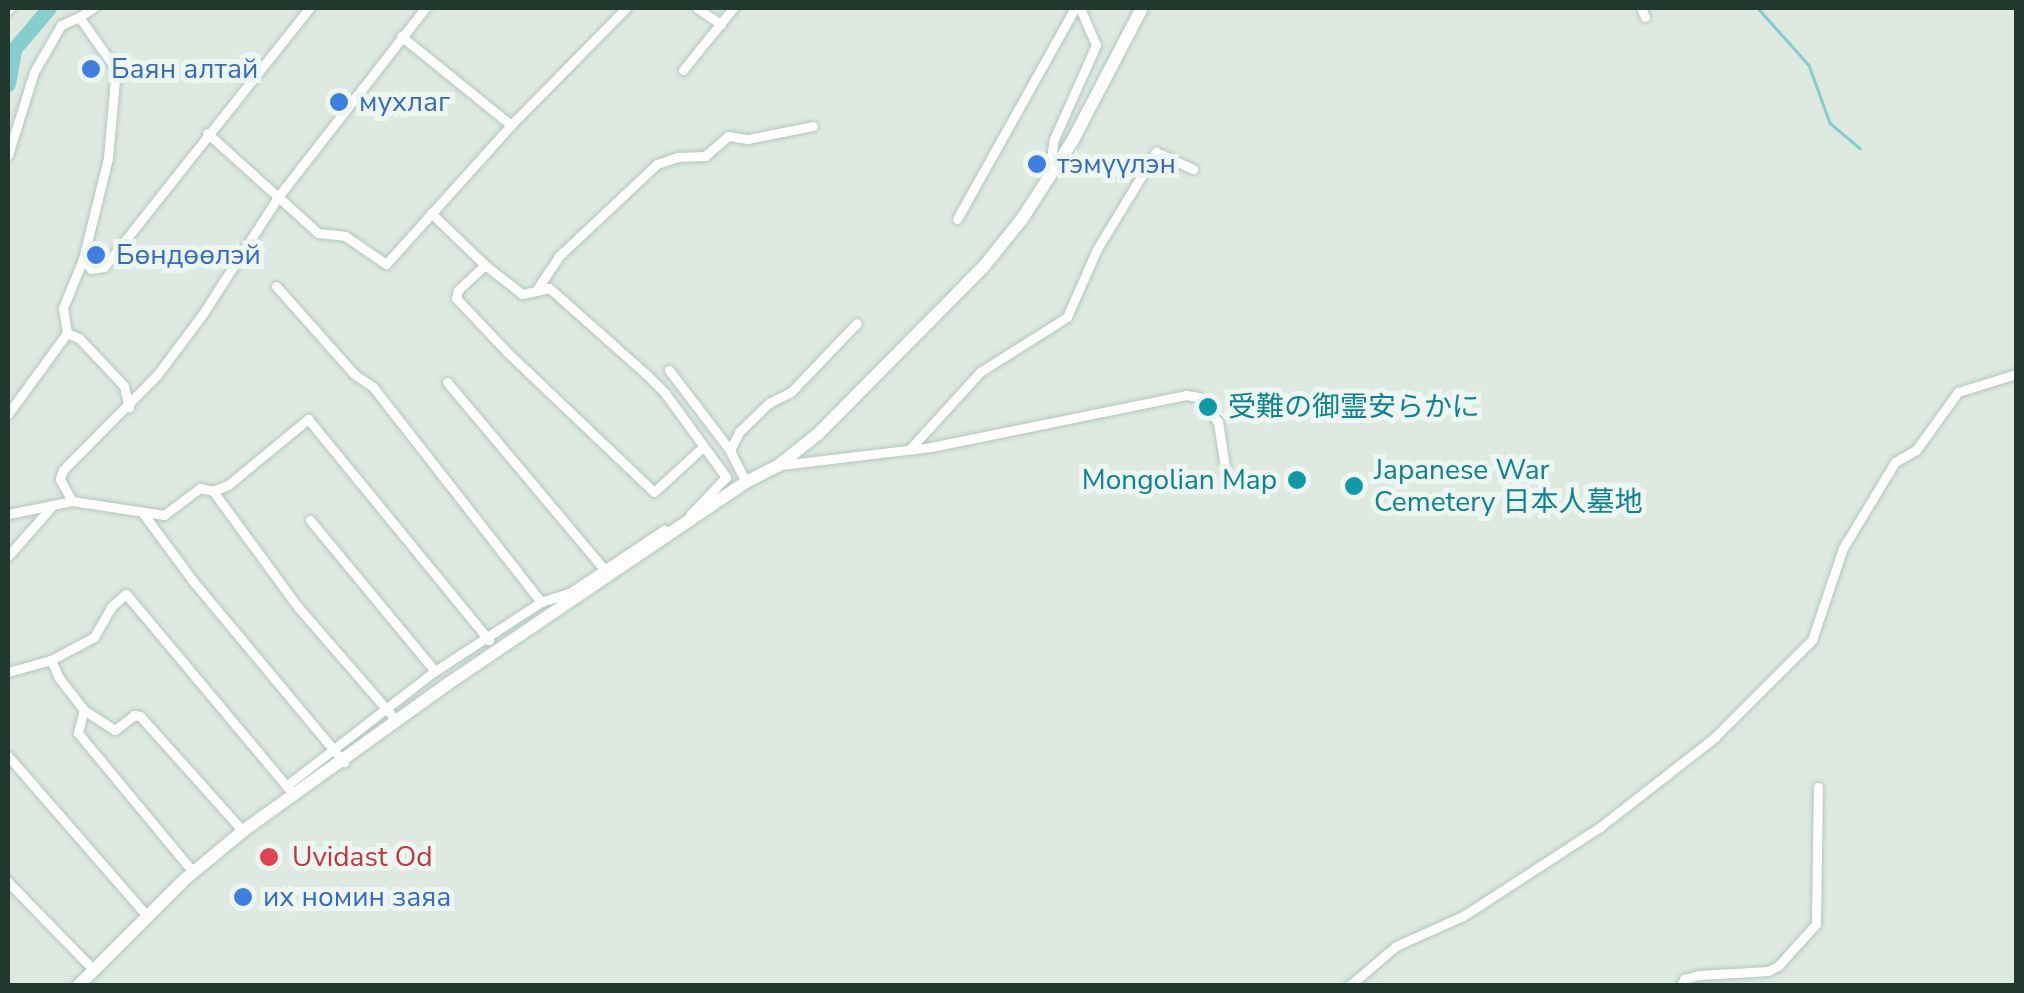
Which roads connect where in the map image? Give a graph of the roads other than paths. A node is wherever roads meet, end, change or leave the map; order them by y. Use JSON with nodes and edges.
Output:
{"nodes":[{"id":1,"x":93,"y":8,"type":"edge"},
{"id":2,"x":309,"y":8,"type":"edge"},
{"id":3,"x":425,"y":8,"type":"edge"},
{"id":4,"x":626,"y":8,"type":"edge"},
{"id":5,"x":697,"y":8,"type":"edge"},
{"id":6,"x":733,"y":8,"type":"edge"},
{"id":7,"x":1077,"y":8,"type":"edge"},
{"id":8,"x":1142,"y":8,"type":"edge"},
{"id":9,"x":80,"y":17,"type":"junction"},
{"id":10,"x":721,"y":24,"type":"junction"},
{"id":11,"x":401,"y":36,"type":"junction"},
{"id":12,"x":683,"y":70,"type":"dead end"},
{"id":13,"x":511,"y":124,"type":"junction"},
{"id":14,"x":813,"y":126,"type":"dead end"},
{"id":15,"x":207,"y":132,"type":"junction"},
{"id":16,"x":8,"y":154,"type":"edge"},
{"id":17,"x":1192,"y":169,"type":"dead end"},
{"id":18,"x":1048,"y":181,"type":"junction"},
{"id":19,"x":278,"y":197,"type":"junction"},
{"id":20,"x":432,"y":213,"type":"junction"},
{"id":21,"x":958,"y":219,"type":"dead end"},
{"id":22,"x":83,"y":259,"type":"junction"},
{"id":23,"x":485,"y":265,"type":"junction"},
{"id":24,"x":276,"y":286,"type":"dead end"},
{"id":25,"x":537,"y":289,"type":"junction"},
{"id":26,"x":857,"y":324,"type":"dead end"},
{"id":27,"x":67,"y":332,"type":"junction"},
{"id":28,"x":669,"y":370,"type":"dead end"},
{"id":29,"x":2016,"y":374,"type":"edge"},
{"id":30,"x":447,"y":382,"type":"dead end"},
{"id":31,"x":129,"y":407,"type":"junction"},
{"id":32,"x":8,"y":414,"type":"edge"},
{"id":33,"x":703,"y":447,"type":"junction"},
{"id":34,"x":730,"y":450,"type":"junction"},
{"id":35,"x":910,"y":450,"type":"junction"},
{"id":36,"x":779,"y":465,"type":"junction"},
{"id":37,"x":1225,"y":467,"type":"dead end"},
{"id":38,"x":746,"y":482,"type":"junction"},
{"id":39,"x":213,"y":491,"type":"junction"},
{"id":40,"x":72,"y":501,"type":"junction"},
{"id":41,"x":52,"y":505,"type":"junction"},
{"id":42,"x":142,"y":512,"type":"junction"},
{"id":43,"x":8,"y":514,"type":"edge"},
{"id":44,"x":310,"y":520,"type":"dead end"},
{"id":45,"x":686,"y":522,"type":"junction"},
{"id":46,"x":8,"y":556,"type":"edge"},
{"id":47,"x":604,"y":568,"type":"junction"},
{"id":48,"x":541,"y":602,"type":"junction"},
{"id":49,"x":489,"y":640,"type":"junction"},
{"id":50,"x":51,"y":660,"type":"junction"},
{"id":51,"x":435,"y":671,"type":"junction"},
{"id":52,"x":8,"y":672,"type":"edge"},
{"id":53,"x":84,"y":710,"type":"junction"},
{"id":54,"x":391,"y":715,"type":"junction"},
{"id":55,"x":333,"y":748,"type":"junction"},
{"id":56,"x":8,"y":756,"type":"edge"},
{"id":57,"x":344,"y":762,"type":"junction"},
{"id":58,"x":1818,"y":787,"type":"dead end"},
{"id":59,"x":290,"y":790,"type":"junction"},
{"id":60,"x":243,"y":831,"type":"junction"},
{"id":61,"x":193,"y":872,"type":"junction"},
{"id":62,"x":8,"y":882,"type":"edge"},
{"id":63,"x":148,"y":916,"type":"junction"},
{"id":64,"x":94,"y":970,"type":"junction"},
{"id":65,"x":78,"y":986,"type":"edge"},
{"id":66,"x":1349,"y":986,"type":"edge"},
{"id":67,"x":1682,"y":986,"type":"edge"}],
"edges":[{"from":1,"to":9,"type":"street"},
{"from":2,"to":15,"type":"street"},
{"from":3,"to":11,"type":"street"},
{"from":4,"to":13,"type":"street"},
{"from":5,"to":10,"type":"street"},
{"from":6,"to":10,"type":"street"},
{"from":7,"to":18,"type":"street"},
{"from":7,"to":21,"type":"street"},
{"from":8,"to":18,"type":"main road"},
{"from":9,"to":16,"type":"street"},
{"from":9,"to":22,"type":"street"},
{"from":10,"to":12,"type":"street"},
{"from":11,"to":13,"type":"street"},
{"from":11,"to":19,"type":"street"},
{"from":13,"to":20,"type":"street"},
{"from":14,"to":25,"type":"street"},
{"from":15,"to":19,"type":"street"},
{"from":15,"to":22,"type":"street"},
{"from":17,"to":35,"type":"street"},
{"from":18,"to":36,"type":"main road"},
{"from":19,"to":20,"type":"street"},
{"from":19,"to":31,"type":"street"},
{"from":20,"to":23,"type":"street"},
{"from":22,"to":27,"type":"street"},
{"from":23,"to":25,"type":"street"},
{"from":23,"to":33,"type":"street"},
{"from":24,"to":48,"type":"street"},
{"from":25,"to":33,"type":"street"},
{"from":26,"to":34,"type":"street"},
{"from":27,"to":31,"type":"street"},
{"from":27,"to":32,"type":"street"},
{"from":28,"to":34,"type":"street"},
{"from":29,"to":66,"type":"street"},
{"from":30,"to":47,"type":"street"},
{"from":31,"to":40,"type":"street"},
{"from":33,"to":45,"type":"street"},
{"from":34,"to":38,"type":"street"},
{"from":35,"to":36,"type":"street"},
{"from":35,"to":37,"type":"street"},
{"from":36,"to":38,"type":"main road"},
{"from":38,"to":45,"type":"main road"},
{"from":39,"to":42,"type":"street"},
{"from":39,"to":49,"type":"street"},
{"from":39,"to":54,"type":"street"},
{"from":40,"to":41,"type":"street"},
{"from":40,"to":42,"type":"street"},
{"from":41,"to":43,"type":"street"},
{"from":41,"to":46,"type":"street"},
{"from":42,"to":55,"type":"street"},
{"from":44,"to":51,"type":"street"},
{"from":45,"to":47,"type":"street"},
{"from":45,"to":54,"type":"main road"},
{"from":47,"to":48,"type":"street"},
{"from":48,"to":49,"type":"street"},
{"from":49,"to":51,"type":"street"},
{"from":50,"to":52,"type":"street"},
{"from":50,"to":53,"type":"street"},
{"from":50,"to":59,"type":"street"},
{"from":51,"to":54,"type":"street"},
{"from":53,"to":60,"type":"street"},
{"from":53,"to":61,"type":"street"},
{"from":54,"to":55,"type":"street"},
{"from":54,"to":57,"type":"main road"},
{"from":55,"to":57,"type":"street"},
{"from":55,"to":59,"type":"street"},
{"from":56,"to":63,"type":"street"},
{"from":57,"to":59,"type":"main road"},
{"from":58,"to":67,"type":"street"},
{"from":59,"to":60,"type":"main road"},
{"from":60,"to":61,"type":"main road"},
{"from":61,"to":63,"type":"main road"},
{"from":62,"to":64,"type":"street"},
{"from":63,"to":64,"type":"main road"},
{"from":64,"to":65,"type":"main road"}]}
